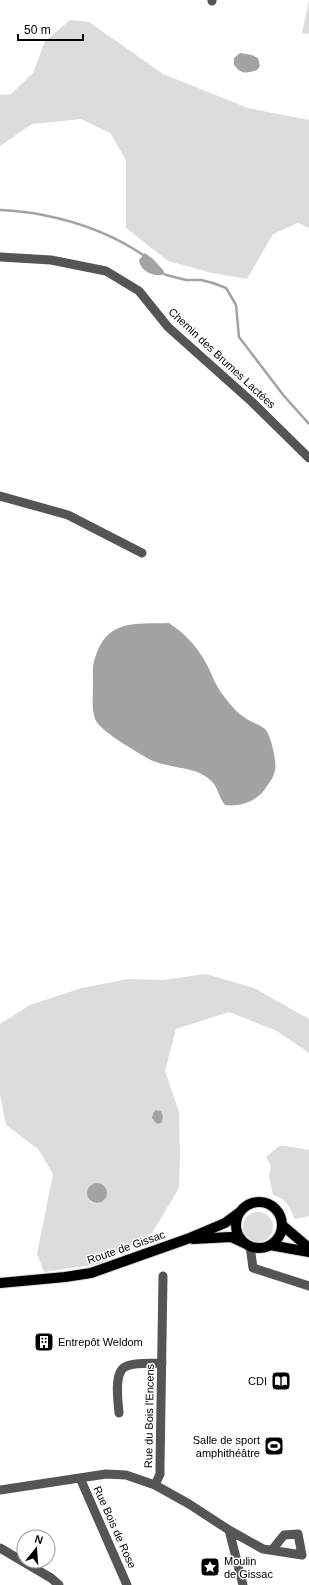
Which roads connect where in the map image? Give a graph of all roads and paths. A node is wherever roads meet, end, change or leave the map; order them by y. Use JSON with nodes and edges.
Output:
{"nodes":[{"id":1,"x":0,"y":257,"type":"edge"},
{"id":2,"x":309,"y":458,"type":"edge"},
{"id":3,"x":0,"y":496,"type":"edge"},
{"id":4,"x":142,"y":553,"type":"dead end"},
{"id":5,"x":240,"y":1212,"type":"junction"},
{"id":6,"x":282,"y":1225,"type":"junction"},
{"id":7,"x":187,"y":1239,"type":"junction"},
{"id":8,"x":248,"y":1245,"type":"junction"},
{"id":9,"x":270,"y":1246,"type":"junction"},
{"id":10,"x":309,"y":1248,"type":"edge"},
{"id":11,"x":309,"y":1252,"type":"edge"},
{"id":12,"x":163,"y":1276,"type":"dead end"},
{"id":13,"x":0,"y":1283,"type":"edge"},
{"id":14,"x":309,"y":1286,"type":"edge"},
{"id":15,"x":162,"y":1363,"type":"junction"},
{"id":16,"x":119,"y":1413,"type":"dead end"},
{"id":17,"x":80,"y":1478,"type":"junction"},
{"id":18,"x":155,"y":1485,"type":"junction"},
{"id":19,"x":0,"y":1490,"type":"edge"},
{"id":20,"x":229,"y":1530,"type":"junction"},
{"id":21,"x":0,"y":1548,"type":"edge"},
{"id":22,"x":272,"y":1550,"type":"dead end"},
{"id":23,"x":59,"y":1585,"type":"edge"},
{"id":24,"x":127,"y":1585,"type":"edge"},
{"id":25,"x":243,"y":1585,"type":"edge"}],
"edges":[{"from":1,"to":2,"type":"street","name":"Chemin des Brumes Lactées"},
{"from":3,"to":4,"type":"street"},
{"from":5,"to":6,"type":"main road"},
{"from":5,"to":7,"type":"main road","name":"Route de Gissac"},
{"from":5,"to":8,"type":"main road"},
{"from":6,"to":9,"type":"main road"},
{"from":6,"to":10,"type":"main road"},
{"from":7,"to":8,"type":"main road","name":"Route de Gissac"},
{"from":7,"to":13,"type":"main road","name":"Route de Gissac"},
{"from":8,"to":9,"type":"main road"},
{"from":8,"to":14,"type":"street"},
{"from":9,"to":11,"type":"main road"},
{"from":12,"to":15,"type":"street","name":"Rue du Bois l'Encens"},
{"from":15,"to":16,"type":"street"},
{"from":15,"to":18,"type":"street","name":"Rue du Bois l'Encens"},
{"from":17,"to":18,"type":"street"},
{"from":17,"to":19,"type":"street"},
{"from":17,"to":24,"type":"street","name":"Rue Bois de Rose"},
{"from":18,"to":20,"type":"street"},
{"from":20,"to":22,"type":"street"},
{"from":20,"to":25,"type":"street"},
{"from":21,"to":23,"type":"street"}]}
